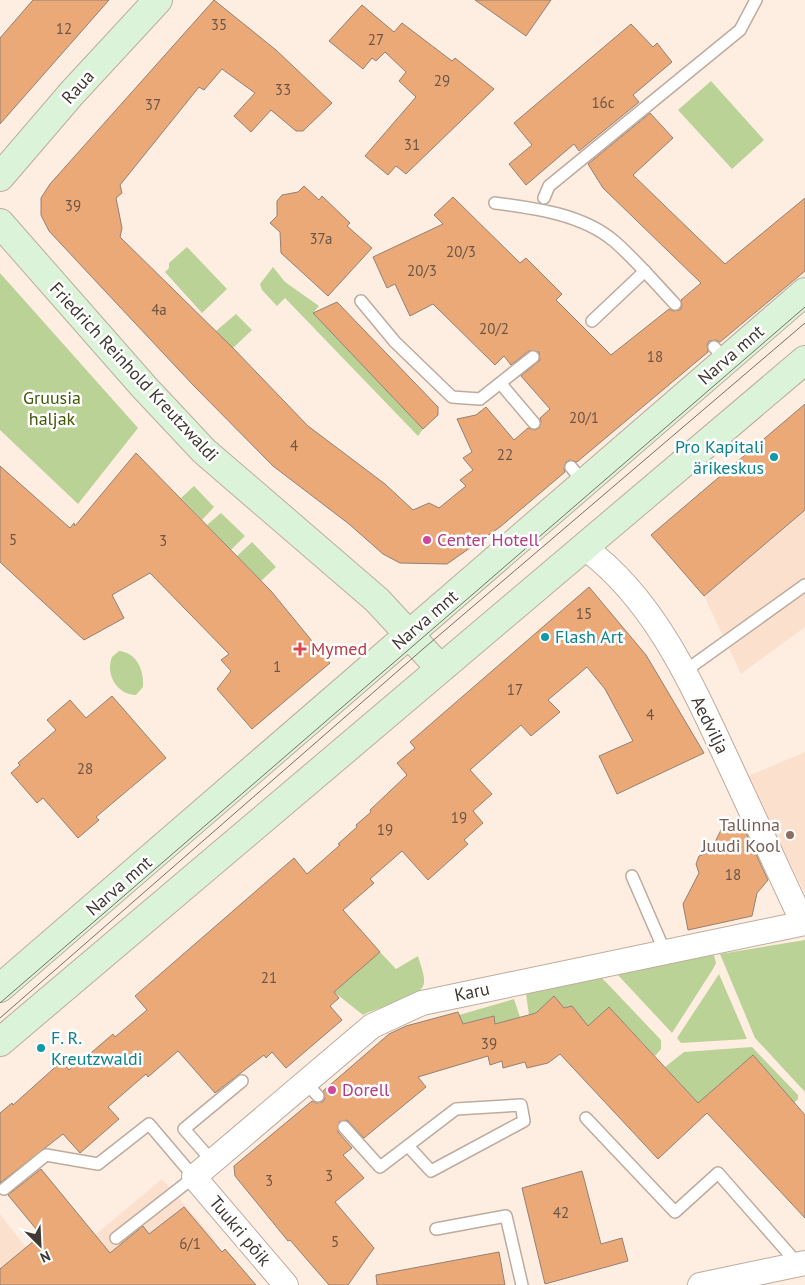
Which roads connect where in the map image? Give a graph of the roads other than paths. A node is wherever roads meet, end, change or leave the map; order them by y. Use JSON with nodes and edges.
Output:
{"nodes":[{"id":1,"x":158,"y":0,"type":"edge"},
{"id":2,"x":756,"y":0,"type":"edge"},
{"id":3,"x":0,"y":176,"type":"edge"},
{"id":4,"x":544,"y":198,"type":"dead end"},
{"id":5,"x":495,"y":202,"type":"dead end"},
{"id":6,"x":0,"y":223,"type":"edge"},
{"id":7,"x":645,"y":271,"type":"junction"},
{"id":8,"x":805,"y":292,"type":"edge"},
{"id":9,"x":361,"y":301,"type":"dead end"},
{"id":10,"x":675,"y":304,"type":"dead end"},
{"id":11,"x":592,"y":321,"type":"dead end"},
{"id":12,"x":533,"y":357,"type":"dead end"},
{"id":13,"x":805,"y":360,"type":"edge"},
{"id":14,"x":500,"y":384,"type":"junction"},
{"id":15,"x":534,"y":423,"type":"dead end"},
{"id":16,"x":585,"y":548,"type":"junction"},
{"id":17,"x":805,"y":585,"type":"edge"},
{"id":18,"x":409,"y":633,"type":"junction"},
{"id":19,"x":440,"y":668,"type":"junction"},
{"id":20,"x":685,"y":671,"type":"junction"},
{"id":21,"x":632,"y":876,"type":"dead end"},
{"id":22,"x":804,"y":923,"type":"edge"},
{"id":23,"x":665,"y":952,"type":"junction"},
{"id":24,"x":0,"y":988,"type":"edge"},
{"id":25,"x":0,"y":1042,"type":"edge"},
{"id":26,"x":242,"y":1081,"type":"dead end"},
{"id":27,"x":586,"y":1118,"type":"dead end"},
{"id":28,"x":344,"y":1127,"type":"dead end"},
{"id":29,"x":408,"y":1146,"type":"junction"},
{"id":30,"x":212,"y":1162,"type":"junction"},
{"id":31,"x":194,"y":1177,"type":"junction"},
{"id":32,"x":4,"y":1189,"type":"dead end"},
{"id":33,"x":436,"y":1229,"type":"dead end"},
{"id":34,"x":116,"y":1238,"type":"dead end"},
{"id":35,"x":802,"y":1263,"type":"edge"},
{"id":36,"x":286,"y":1285,"type":"edge"},
{"id":37,"x":522,"y":1285,"type":"edge"},
{"id":38,"x":700,"y":1285,"type":"edge"}],
"edges":[{"from":1,"to":3,"type":"main road","name":"Raua"},
{"from":2,"to":4,"type":"lane"},
{"from":5,"to":7,"type":"lane"},
{"from":6,"to":18,"type":"main road","name":"Friedrich Reinhold Kreutzwaldi"},
{"from":7,"to":10,"type":"lane"},
{"from":7,"to":11,"type":"lane"},
{"from":8,"to":18,"type":"main road","name":"Narva mnt"},
{"from":9,"to":14,"type":"lane"},
{"from":12,"to":14,"type":"lane"},
{"from":13,"to":16,"type":"main road"},
{"from":14,"to":15,"type":"lane"},
{"from":16,"to":19,"type":"main road"},
{"from":16,"to":20,"type":"street","name":"Aedvilja"},
{"from":17,"to":20,"type":"lane"},
{"from":18,"to":19,"type":"main road","name":"Friedrich Reinhold Kreutzwaldi"},
{"from":18,"to":24,"type":"main road","name":"Narva mnt"},
{"from":19,"to":25,"type":"main road"},
{"from":20,"to":22,"type":"street","name":"Aedvilja"},
{"from":21,"to":23,"type":"lane"},
{"from":22,"to":23,"type":"street","name":"Karu"},
{"from":23,"to":30,"type":"street","name":"Karu"},
{"from":26,"to":30,"type":"lane"},
{"from":27,"to":35,"type":"lane"},
{"from":28,"to":29,"type":"lane"},
{"from":29,"to":29,"type":"lane"},
{"from":30,"to":31,"type":"street","name":"Karu"},
{"from":31,"to":32,"type":"lane"},
{"from":31,"to":34,"type":"lane"},
{"from":31,"to":36,"type":"street","name":"Tuukri põik"},
{"from":33,"to":37,"type":"lane"},
{"from":35,"to":38,"type":"street"}]}
